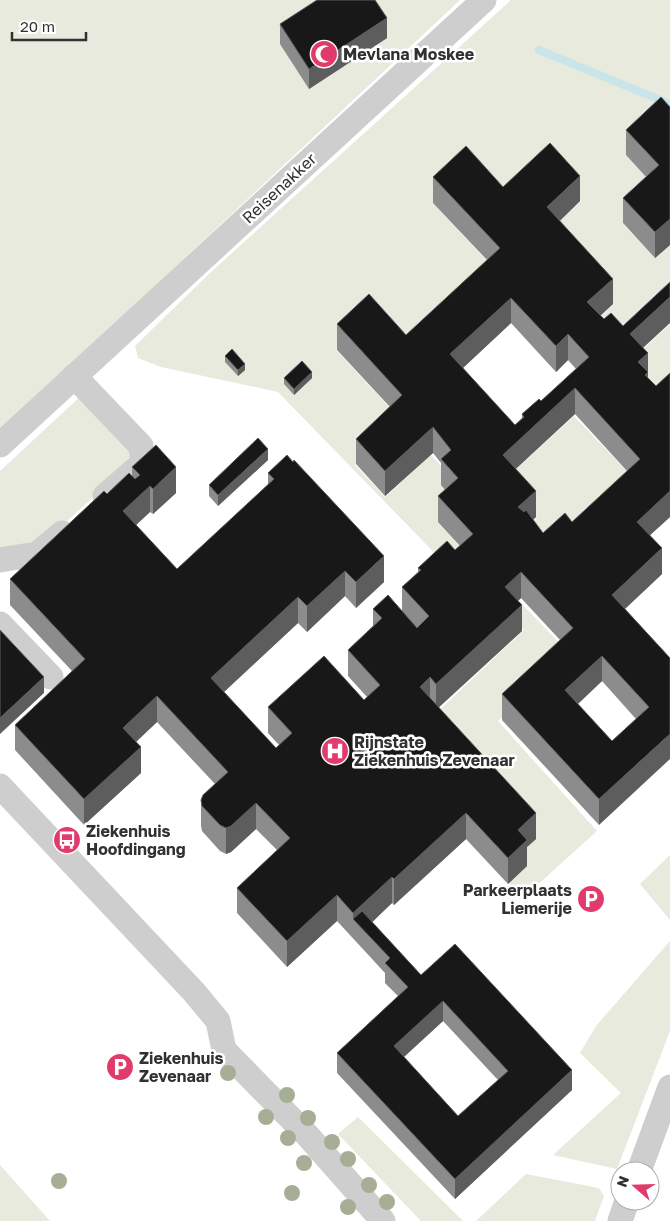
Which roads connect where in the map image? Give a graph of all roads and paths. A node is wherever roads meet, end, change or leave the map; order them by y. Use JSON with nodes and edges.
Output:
{"nodes":[{"id":1,"x":484,"y":0,"type":"edge"},
{"id":2,"x":74,"y":376,"type":"junction"},
{"id":3,"x":0,"y":445,"type":"edge"},
{"id":4,"x":0,"y":560,"type":"edge"},
{"id":5,"x":0,"y":624,"type":"edge"},
{"id":6,"x":50,"y":677,"type":"dead end"},
{"id":7,"x":0,"y":786,"type":"edge"},
{"id":8,"x":669,"y":1094,"type":"edge"},
{"id":9,"x":642,"y":1161,"type":"edge"},
{"id":10,"x":383,"y":1221,"type":"edge"}],
"edges":[{"from":1,"to":2,"type":"street","name":"Reisenakker"},
{"from":2,"to":3,"type":"street","name":"Reisenakker"},
{"from":2,"to":4,"type":"street"},
{"from":5,"to":6,"type":"street"},
{"from":7,"to":10,"type":"street"},
{"from":8,"to":9,"type":"street"}]}
